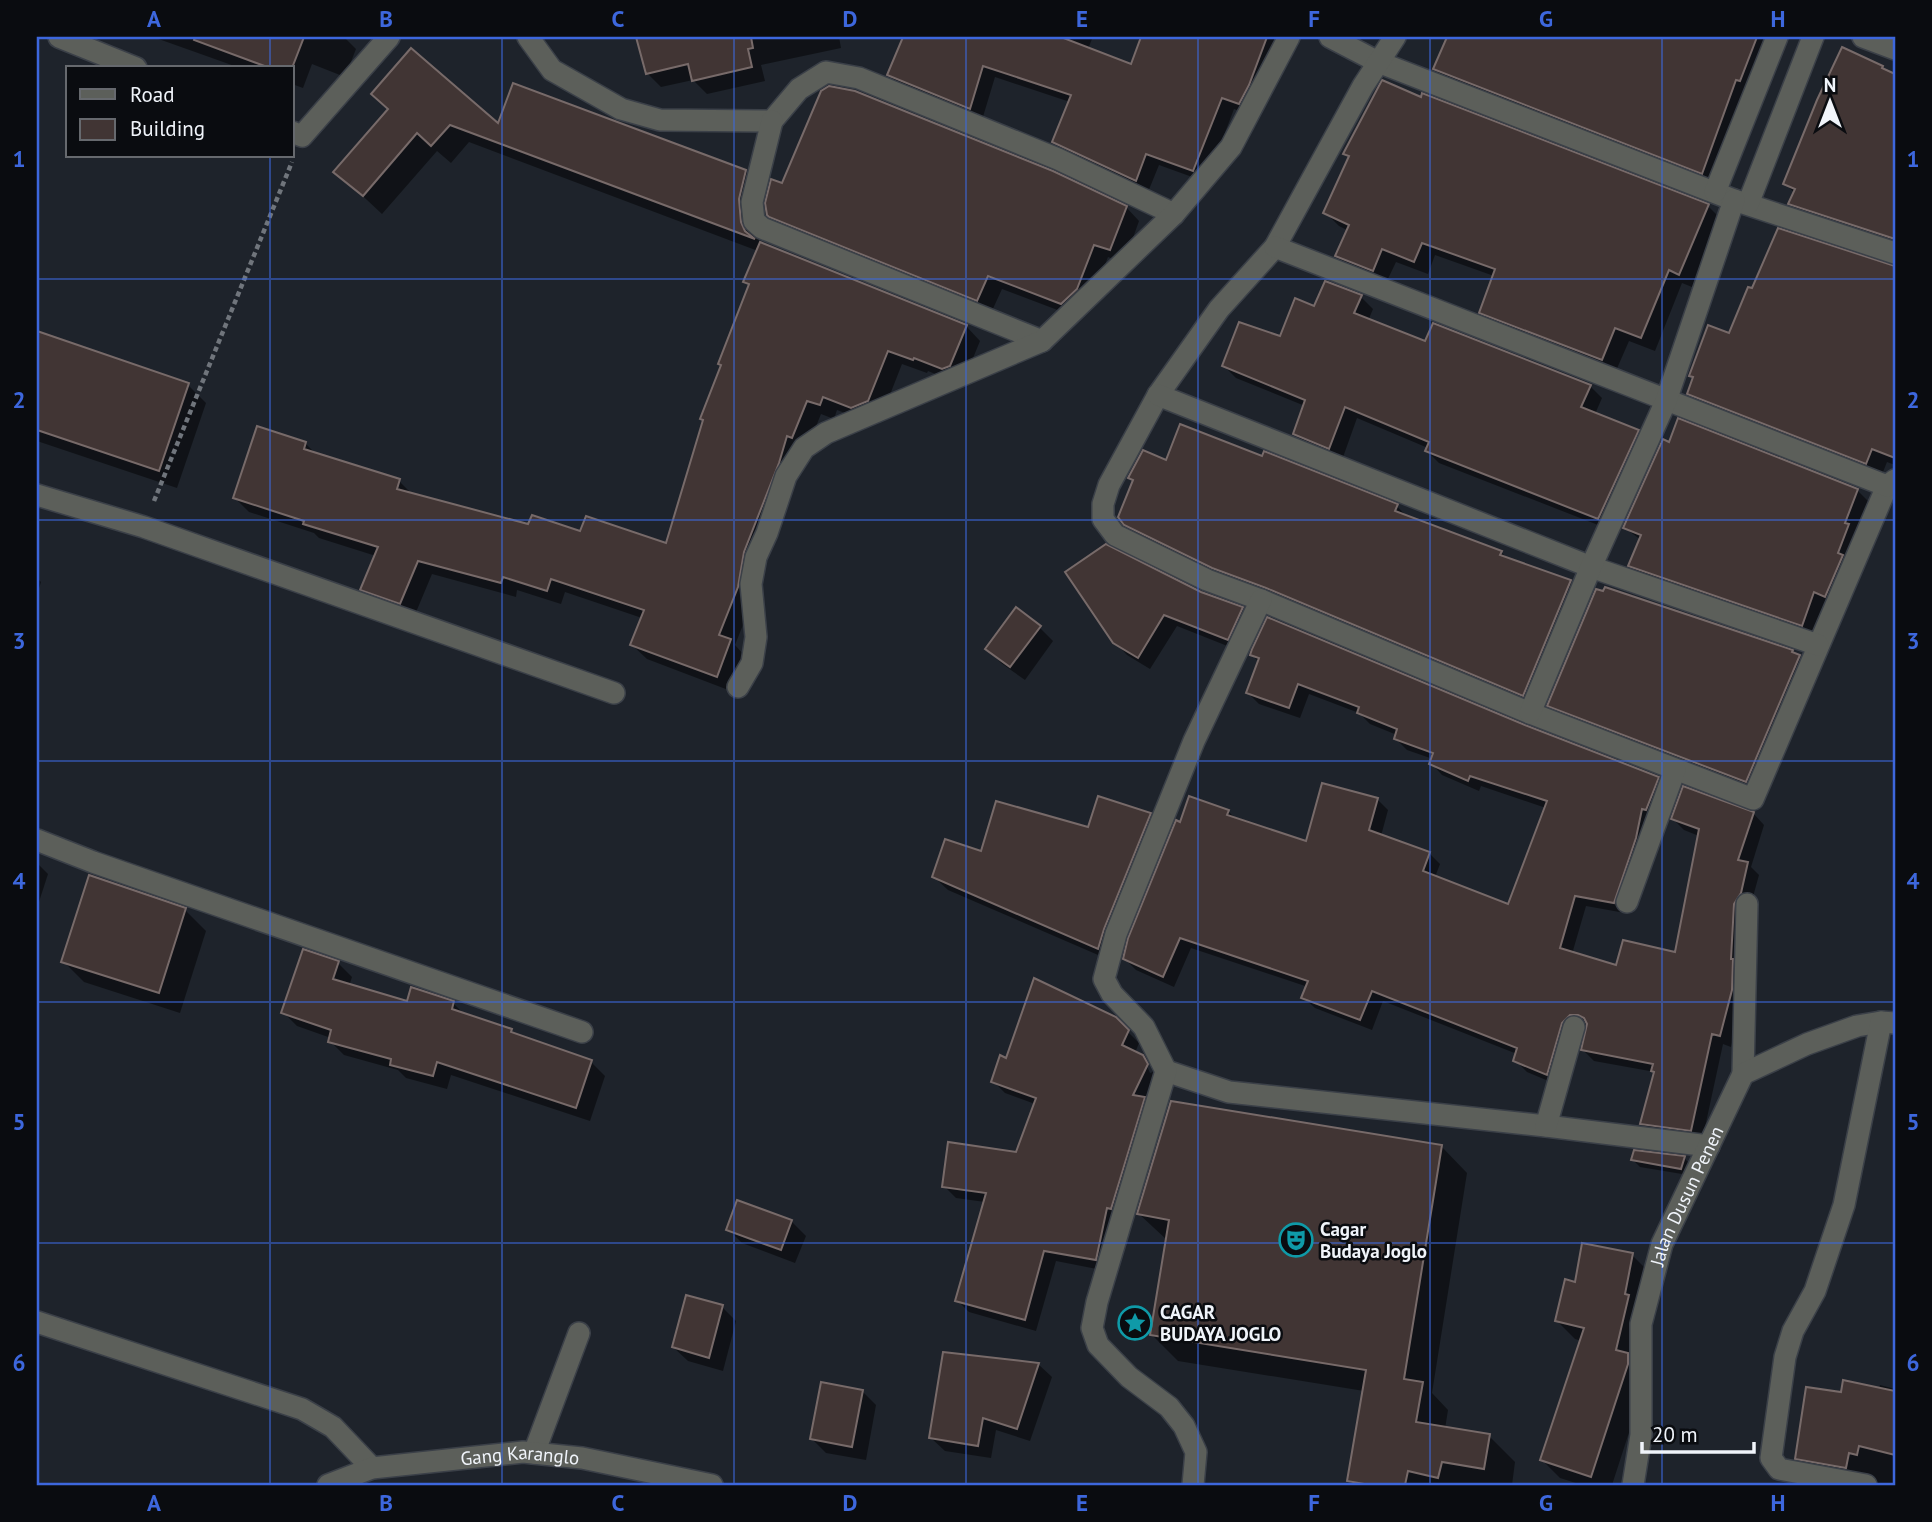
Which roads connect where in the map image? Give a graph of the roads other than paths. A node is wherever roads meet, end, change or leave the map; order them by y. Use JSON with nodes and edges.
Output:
{"nodes":[{"id":1,"x":59,"y":37,"type":"edge"},
{"id":2,"x":389,"y":37,"type":"edge"},
{"id":3,"x":528,"y":37,"type":"edge"},
{"id":4,"x":1289,"y":37,"type":"edge"},
{"id":5,"x":1330,"y":37,"type":"edge"},
{"id":6,"x":1395,"y":37,"type":"edge"},
{"id":7,"x":1777,"y":37,"type":"edge"},
{"id":8,"x":1813,"y":37,"type":"edge"},
{"id":9,"x":1863,"y":37,"type":"edge"},
{"id":10,"x":1895,"y":49,"type":"edge"},
{"id":11,"x":1378,"y":62,"type":"junction"},
{"id":12,"x":131,"y":66,"type":"edge"},
{"id":13,"x":772,"y":121,"type":"junction"},
{"id":14,"x":297,"y":134,"type":"edge"},
{"id":15,"x":1732,"y":199,"type":"junction"},
{"id":16,"x":1174,"y":214,"type":"junction"},
{"id":17,"x":1275,"y":247,"type":"junction"},
{"id":18,"x":1895,"y":253,"type":"edge"},
{"id":19,"x":1042,"y":341,"type":"junction"},
{"id":20,"x":1158,"y":395,"type":"junction"},
{"id":21,"x":1665,"y":401,"type":"junction"},
{"id":22,"x":1891,"y":483,"type":"edge"},
{"id":23,"x":37,"y":495,"type":"edge"},
{"id":24,"x":1591,"y":567,"type":"junction"},
{"id":25,"x":1261,"y":600,"type":"junction"},
{"id":26,"x":1818,"y":645,"type":"junction"},
{"id":27,"x":738,"y":687,"type":"dead end"},
{"id":28,"x":614,"y":694,"type":"dead end"},
{"id":29,"x":1530,"y":713,"type":"junction"},
{"id":30,"x":1675,"y":770,"type":"junction"},
{"id":31,"x":37,"y":840,"type":"edge"},
{"id":32,"x":1627,"y":902,"type":"dead end"},
{"id":33,"x":1746,"y":904,"type":"dead end"},
{"id":34,"x":1888,"y":1022,"type":"edge"},
{"id":35,"x":1574,"y":1027,"type":"dead end"},
{"id":36,"x":582,"y":1032,"type":"dead end"},
{"id":37,"x":1166,"y":1071,"type":"junction"},
{"id":38,"x":1744,"y":1074,"type":"junction"},
{"id":39,"x":1546,"y":1126,"type":"junction"},
{"id":40,"x":1709,"y":1146,"type":"junction"},
{"id":41,"x":37,"y":1322,"type":"edge"},
{"id":42,"x":579,"y":1333,"type":"dead end"},
{"id":43,"x":534,"y":1453,"type":"junction"},
{"id":44,"x":372,"y":1468,"type":"junction"},
{"id":45,"x":328,"y":1485,"type":"edge"},
{"id":46,"x":712,"y":1485,"type":"edge"},
{"id":47,"x":1193,"y":1485,"type":"edge"},
{"id":48,"x":1633,"y":1485,"type":"edge"},
{"id":49,"x":1866,"y":1485,"type":"edge"}],
"edges":[{"from":1,"to":12,"type":"street"},
{"from":2,"to":14,"type":"street"},
{"from":3,"to":13,"type":"street"},
{"from":4,"to":16,"type":"street"},
{"from":5,"to":11,"type":"street"},
{"from":6,"to":11,"type":"street"},
{"from":7,"to":15,"type":"street"},
{"from":8,"to":15,"type":"street"},
{"from":9,"to":10,"type":"street"},
{"from":11,"to":15,"type":"street"},
{"from":11,"to":17,"type":"street"},
{"from":13,"to":16,"type":"street"},
{"from":13,"to":19,"type":"street"},
{"from":15,"to":18,"type":"street"},
{"from":15,"to":21,"type":"street"},
{"from":16,"to":19,"type":"street"},
{"from":17,"to":20,"type":"street"},
{"from":17,"to":21,"type":"street"},
{"from":19,"to":27,"type":"street"},
{"from":20,"to":24,"type":"street"},
{"from":20,"to":25,"type":"street"},
{"from":21,"to":22,"type":"street"},
{"from":21,"to":24,"type":"street"},
{"from":22,"to":26,"type":"street"},
{"from":23,"to":28,"type":"street"},
{"from":24,"to":26,"type":"street"},
{"from":24,"to":29,"type":"street"},
{"from":25,"to":29,"type":"street"},
{"from":25,"to":37,"type":"street"},
{"from":26,"to":30,"type":"street"},
{"from":29,"to":30,"type":"street"},
{"from":30,"to":32,"type":"street"},
{"from":31,"to":36,"type":"street"},
{"from":33,"to":38,"type":"street"},
{"from":34,"to":38,"type":"street"},
{"from":34,"to":49,"type":"street"},
{"from":35,"to":39,"type":"street"},
{"from":37,"to":39,"type":"street"},
{"from":37,"to":47,"type":"street"},
{"from":38,"to":40,"type":"street","name":"Jalan Dusun Penen"},
{"from":39,"to":40,"type":"street"},
{"from":40,"to":48,"type":"street","name":"Jalan Dusun Penen"},
{"from":41,"to":44,"type":"street"},
{"from":42,"to":43,"type":"street"},
{"from":43,"to":44,"type":"street","name":"Gang Karanglo"},
{"from":43,"to":46,"type":"street","name":"Gang Karanglo"},
{"from":44,"to":45,"type":"street","name":"Gang Karanglo"}]}
